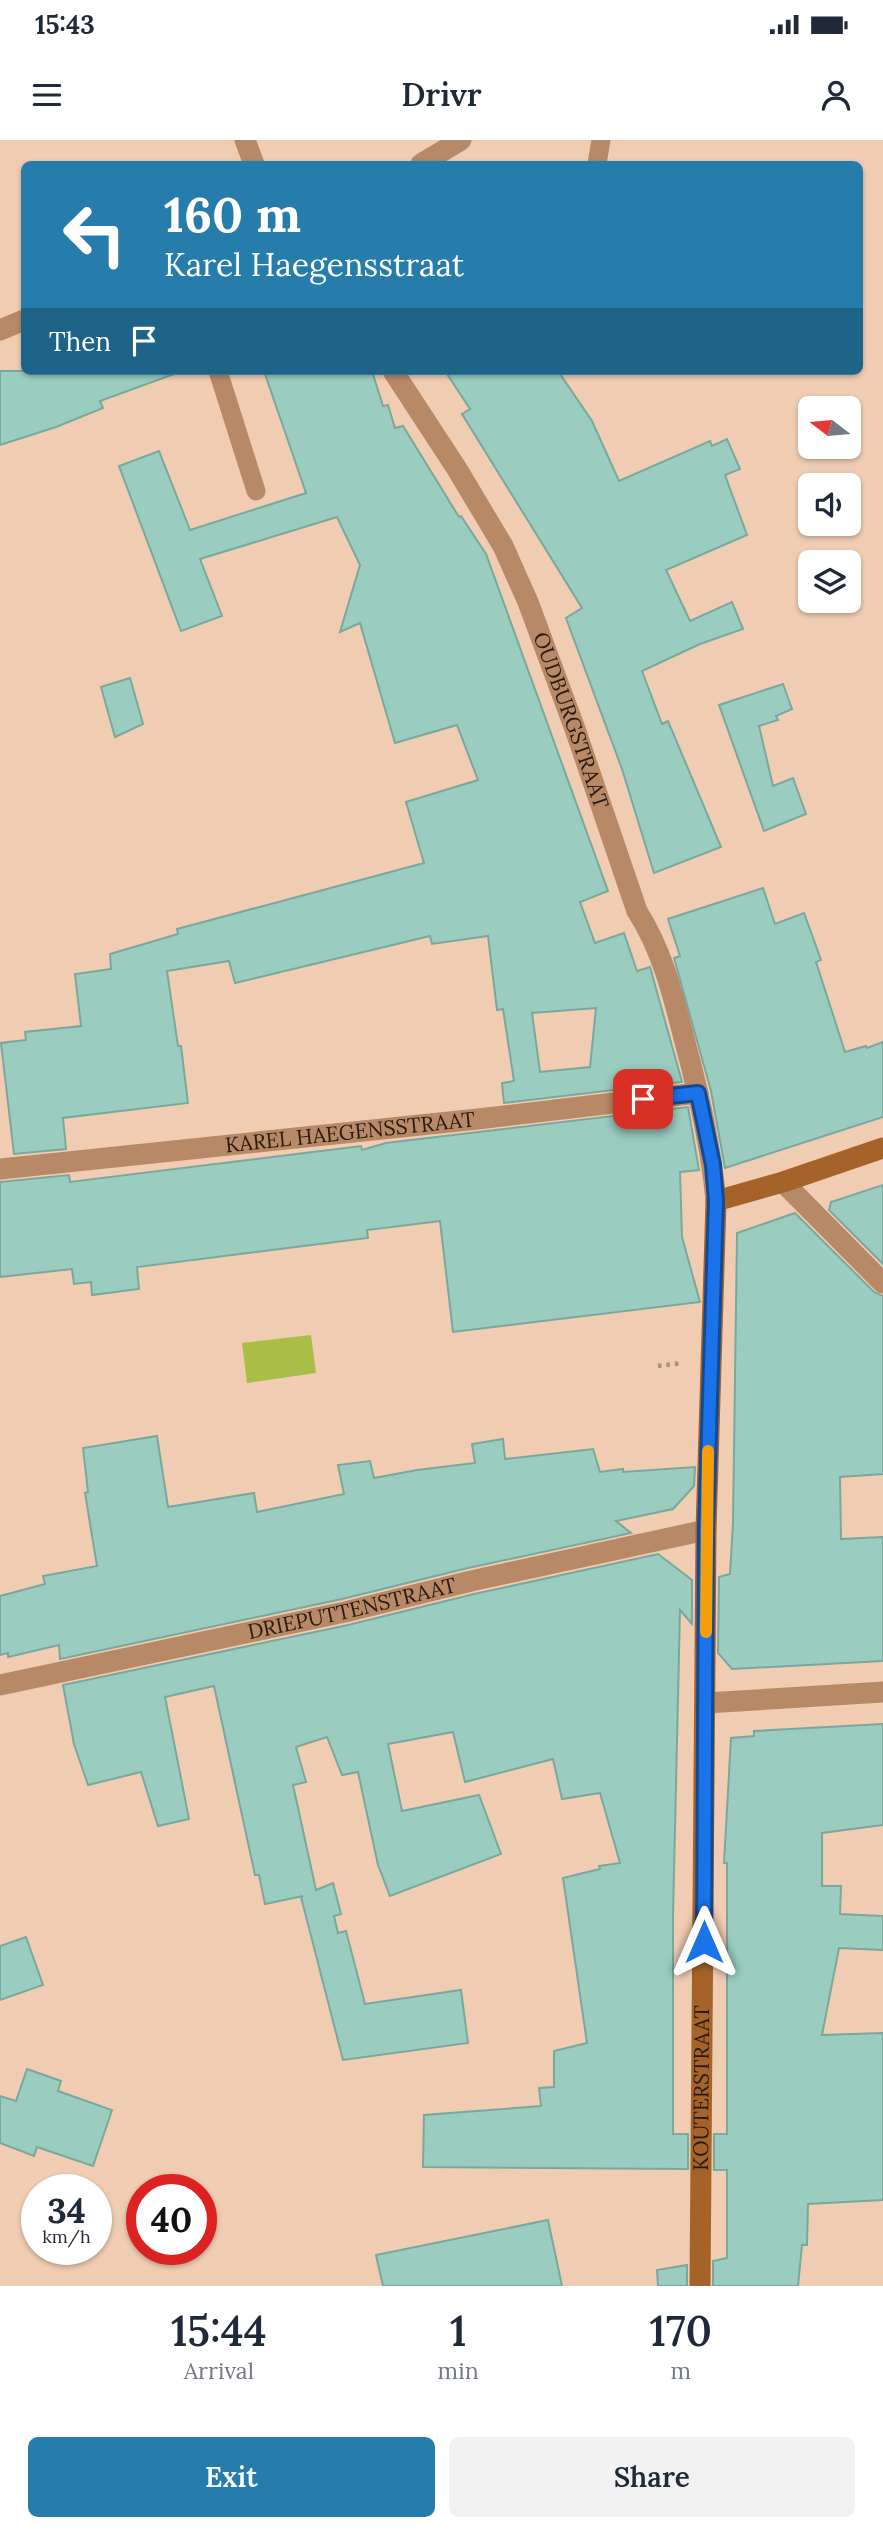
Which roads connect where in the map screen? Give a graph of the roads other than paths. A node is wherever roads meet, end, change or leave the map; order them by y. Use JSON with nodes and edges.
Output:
{"nodes":[{"id":1,"x":245,"y":140,"type":"edge"},
{"id":2,"x":461,"y":140,"type":"edge"},
{"id":3,"x":601,"y":140,"type":"edge"},
{"id":4,"x":253,"y":161,"type":"edge"},
{"id":5,"x":426,"y":161,"type":"edge"},
{"id":6,"x":598,"y":161,"type":"edge"},
{"id":7,"x":21,"y":321,"type":"edge"},
{"id":8,"x":0,"y":330,"type":"edge"},
{"id":9,"x":219,"y":375,"type":"edge"},
{"id":10,"x":396,"y":375,"type":"edge"},
{"id":11,"x":256,"y":491,"type":"dead end"},
{"id":12,"x":698,"y":1093,"type":"junction"},
{"id":13,"x":883,"y":1148,"type":"edge"},
{"id":14,"x":0,"y":1169,"type":"edge"},
{"id":15,"x":783,"y":1182,"type":"junction"},
{"id":16,"x":716,"y":1201,"type":"junction"},
{"id":17,"x":883,"y":1283,"type":"edge"},
{"id":18,"x":706,"y":1530,"type":"junction"},
{"id":19,"x":0,"y":1685,"type":"edge"},
{"id":20,"x":883,"y":1692,"type":"edge"},
{"id":21,"x":706,"y":1703,"type":"junction"},
{"id":22,"x":700,"y":2286,"type":"edge"}],
"edges":[{"from":1,"to":4,"type":"street"},
{"from":2,"to":5,"type":"street"},
{"from":3,"to":6,"type":"lane"},
{"from":7,"to":8,"type":"street"},
{"from":9,"to":11,"type":"lane"},
{"from":10,"to":12,"type":"street","name":"OUDBURGSTRAAT"},
{"from":12,"to":14,"type":"street","name":"KAREL HAEGENSSTRAAT"},
{"from":12,"to":16,"type":"street","name":"KOUTERSTRAAT"},
{"from":13,"to":15,"type":"street"},
{"from":15,"to":16,"type":"street"},
{"from":15,"to":17,"type":"street"},
{"from":16,"to":18,"type":"street","name":"KOUTERSTRAAT"},
{"from":18,"to":19,"type":"street","name":"DRIEPUTTENSTRAAT"},
{"from":18,"to":21,"type":"street","name":"KOUTERSTRAAT"},
{"from":20,"to":21,"type":"street"},
{"from":21,"to":22,"type":"street","name":"KOUTERSTRAAT"}]}
